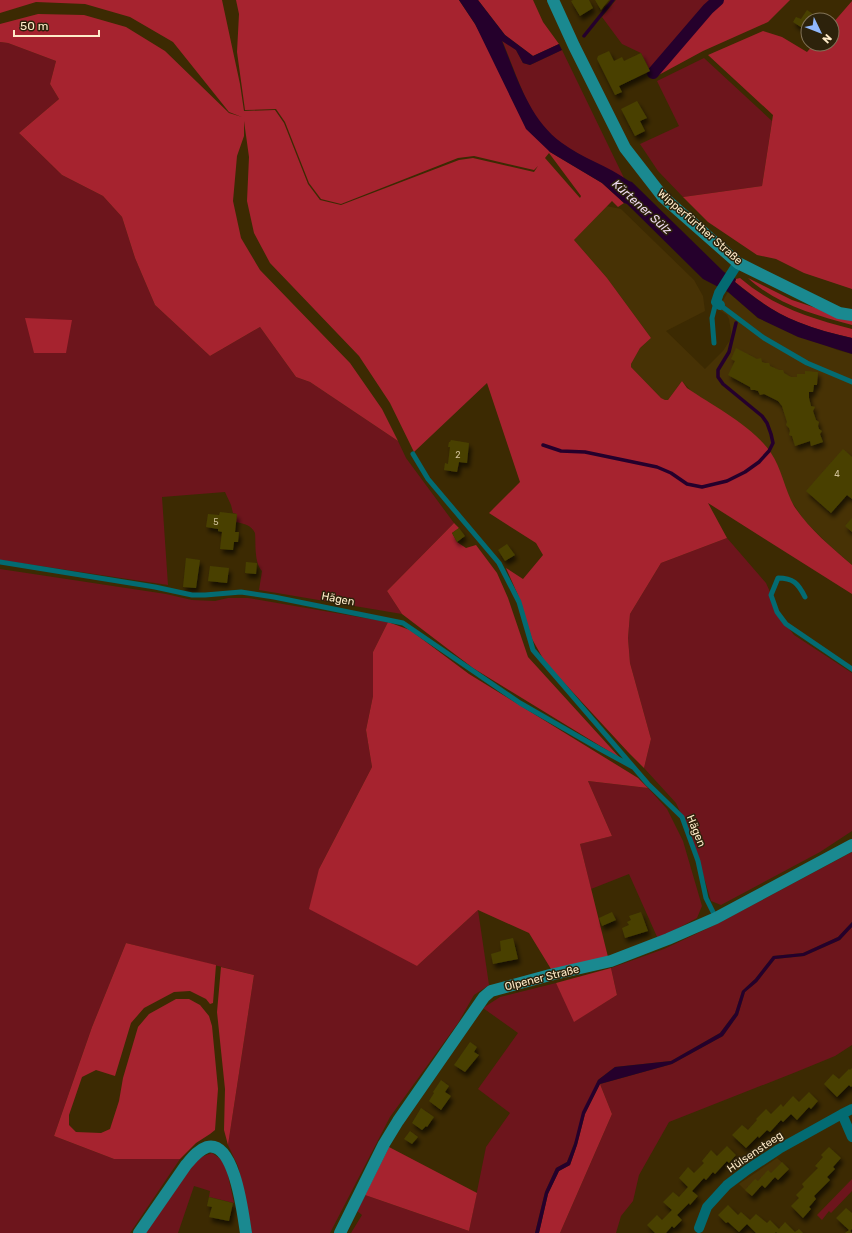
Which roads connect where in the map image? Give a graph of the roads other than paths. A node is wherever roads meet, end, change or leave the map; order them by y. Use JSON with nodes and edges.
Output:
{"nodes":[{"id":1,"x":553,"y":0,"type":"edge"},
{"id":2,"x":736,"y":267,"type":"junction"},
{"id":3,"x":718,"y":300,"type":"junction"},
{"id":4,"x":852,"y":315,"type":"edge"},
{"id":5,"x":714,"y":343,"type":"dead end"},
{"id":6,"x":852,"y":382,"type":"edge"},
{"id":7,"x":413,"y":454,"type":"dead end"},
{"id":8,"x":0,"y":562,"type":"edge"},
{"id":9,"x":805,"y":596,"type":"dead end"},
{"id":10,"x":852,"y":668,"type":"edge"},
{"id":11,"x":634,"y":767,"type":"junction"},
{"id":12,"x":852,"y":845,"type":"edge"},
{"id":13,"x":716,"y":918,"type":"junction"},
{"id":14,"x":852,"y":1109,"type":"edge"},
{"id":15,"x":842,"y":1114,"type":"junction"},
{"id":16,"x":852,"y":1137,"type":"edge"},
{"id":17,"x":700,"y":1231,"type":"edge"},
{"id":18,"x":139,"y":1233,"type":"edge"},
{"id":19,"x":246,"y":1233,"type":"edge"},
{"id":20,"x":340,"y":1233,"type":"edge"}],
"edges":[{"from":1,"to":2,"type":"street","name":"Wipperfürther Straße"},
{"from":2,"to":3,"type":"street"},
{"from":2,"to":4,"type":"street","name":"Wipperfürther Straße"},
{"from":3,"to":5,"type":"lane"},
{"from":3,"to":6,"type":"lane"},
{"from":7,"to":11,"type":"lane","name":"Hägen"},
{"from":8,"to":11,"type":"lane","name":"Hägen"},
{"from":9,"to":10,"type":"lane"},
{"from":11,"to":13,"type":"lane","name":"Hägen"},
{"from":12,"to":13,"type":"street","name":"Olpener Straße"},
{"from":13,"to":20,"type":"street","name":"Olpener Straße"},
{"from":14,"to":15,"type":"street","name":"Hülsensteeg"},
{"from":15,"to":16,"type":"street"},
{"from":15,"to":17,"type":"street","name":"Hülsensteeg"},
{"from":18,"to":19,"type":"street"}]}
